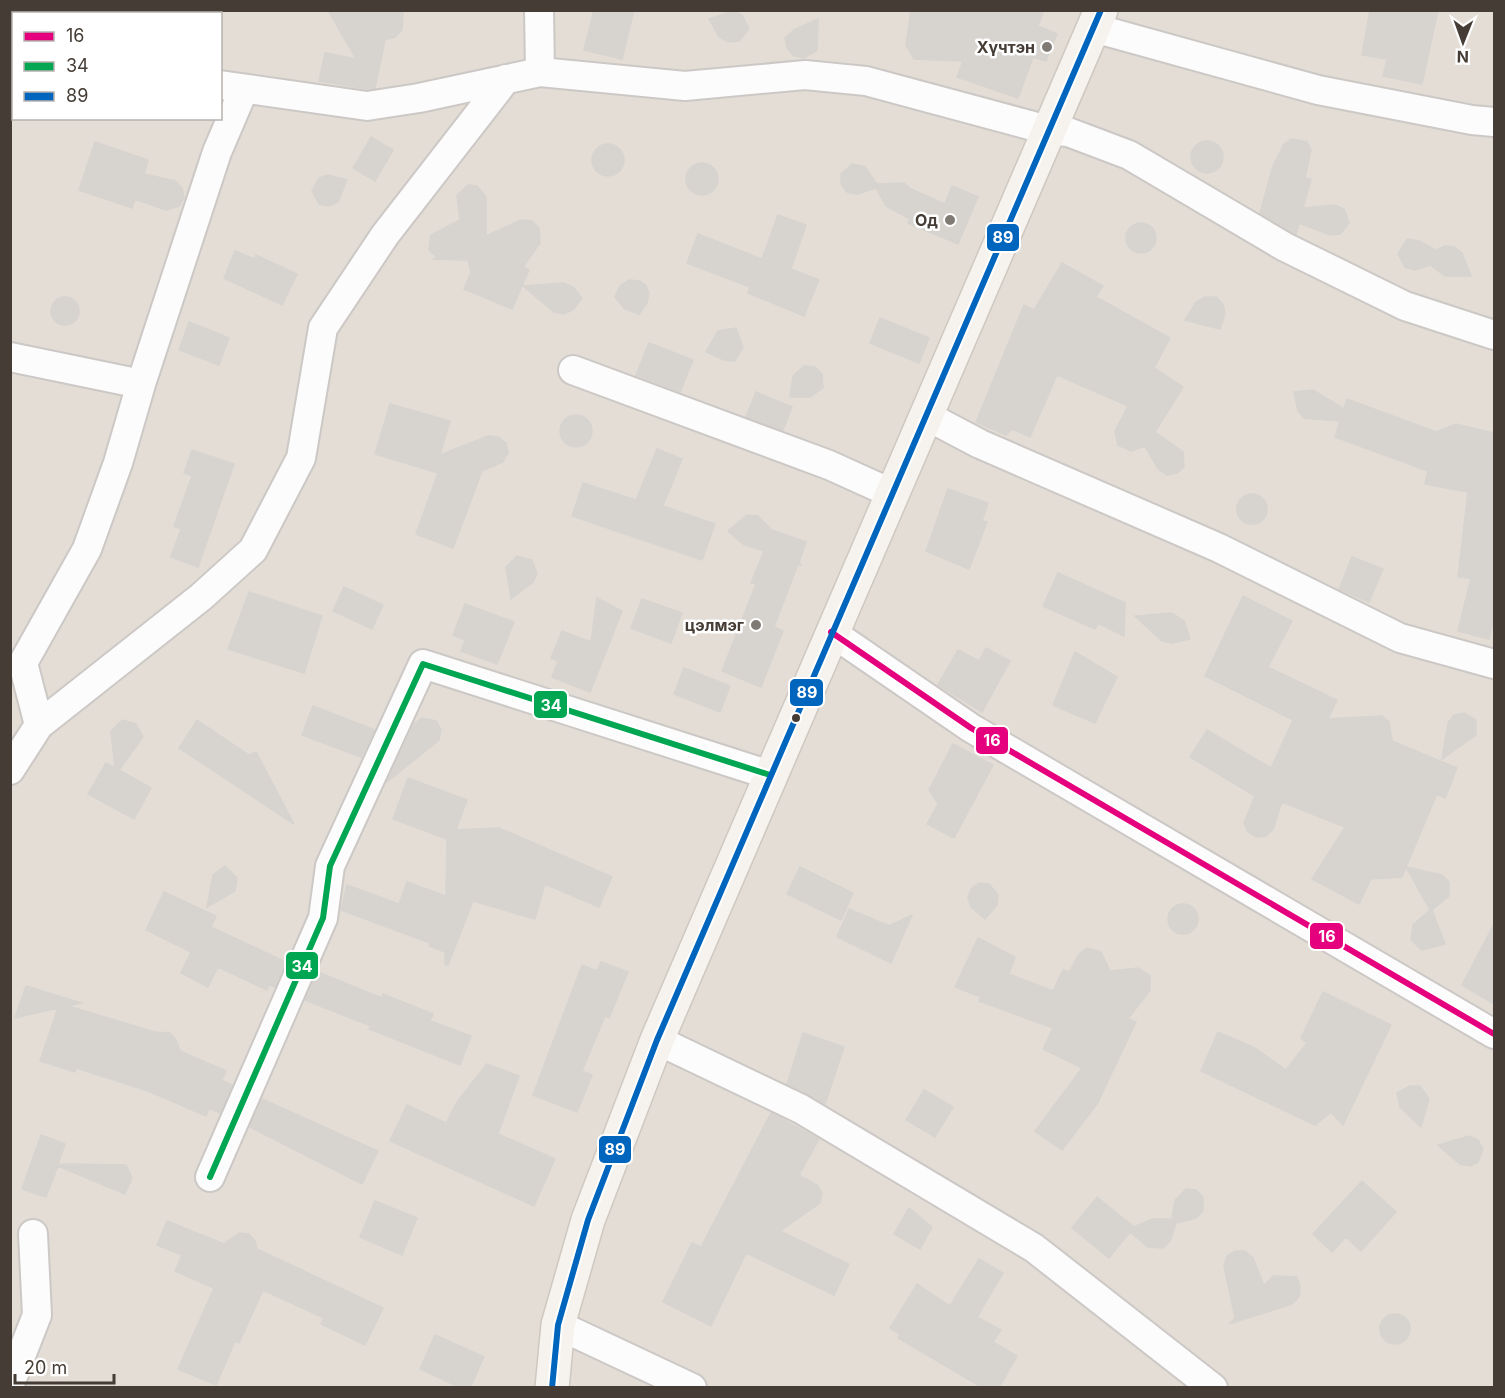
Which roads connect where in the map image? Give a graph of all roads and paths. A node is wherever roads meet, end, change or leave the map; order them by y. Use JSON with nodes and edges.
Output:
{"nodes":[{"id":1,"x":539,"y":10,"type":"edge"},
{"id":2,"x":1097,"y":19,"type":"edge"},
{"id":3,"x":540,"y":72,"type":"junction"},
{"id":4,"x":506,"y":79,"type":"junction"},
{"id":5,"x":232,"y":87,"type":"edge"},
{"id":6,"x":1494,"y":122,"type":"edge"},
{"id":7,"x":1048,"y":130,"type":"junction"},
{"id":8,"x":1494,"y":335,"type":"edge"},
{"id":9,"x":10,"y":357,"type":"edge"},
{"id":10,"x":573,"y":370,"type":"dead end"},
{"id":11,"x":141,"y":384,"type":"junction"},
{"id":12,"x":925,"y":415,"type":"junction"},
{"id":13,"x":891,"y":493,"type":"junction"},
{"id":14,"x":831,"y":633,"type":"junction"},
{"id":15,"x":1494,"y":664,"type":"edge"},
{"id":16,"x":39,"y":725,"type":"junction"},
{"id":17,"x":10,"y":770,"type":"edge"},
{"id":18,"x":770,"y":775,"type":"junction"},
{"id":19,"x":1494,"y":1034,"type":"edge"},
{"id":20,"x":657,"y":1040,"type":"junction"},
{"id":21,"x":210,"y":1177,"type":"dead end"},
{"id":22,"x":33,"y":1234,"type":"dead end"},
{"id":23,"x":558,"y":1325,"type":"junction"},
{"id":24,"x":10,"y":1384,"type":"edge"},
{"id":25,"x":552,"y":1388,"type":"edge"},
{"id":26,"x":692,"y":1388,"type":"edge"},
{"id":27,"x":1213,"y":1388,"type":"edge"}],
"edges":[{"from":1,"to":3,"type":"street"},
{"from":2,"to":6,"type":"street"},
{"from":2,"to":7,"type":"main road"},
{"from":3,"to":4,"type":"street"},
{"from":3,"to":7,"type":"street"},
{"from":4,"to":5,"type":"street"},
{"from":4,"to":16,"type":"street"},
{"from":5,"to":11,"type":"street"},
{"from":7,"to":8,"type":"street"},
{"from":7,"to":12,"type":"main road"},
{"from":9,"to":11,"type":"street"},
{"from":10,"to":13,"type":"street"},
{"from":11,"to":16,"type":"street"},
{"from":12,"to":13,"type":"main road"},
{"from":12,"to":15,"type":"street"},
{"from":13,"to":14,"type":"main road"},
{"from":14,"to":18,"type":"main road"},
{"from":14,"to":19,"type":"street"},
{"from":16,"to":17,"type":"street"},
{"from":18,"to":20,"type":"main road"},
{"from":18,"to":21,"type":"street"},
{"from":20,"to":23,"type":"main road"},
{"from":20,"to":27,"type":"street"},
{"from":22,"to":24,"type":"street"},
{"from":23,"to":25,"type":"main road"},
{"from":23,"to":26,"type":"street"}]}
